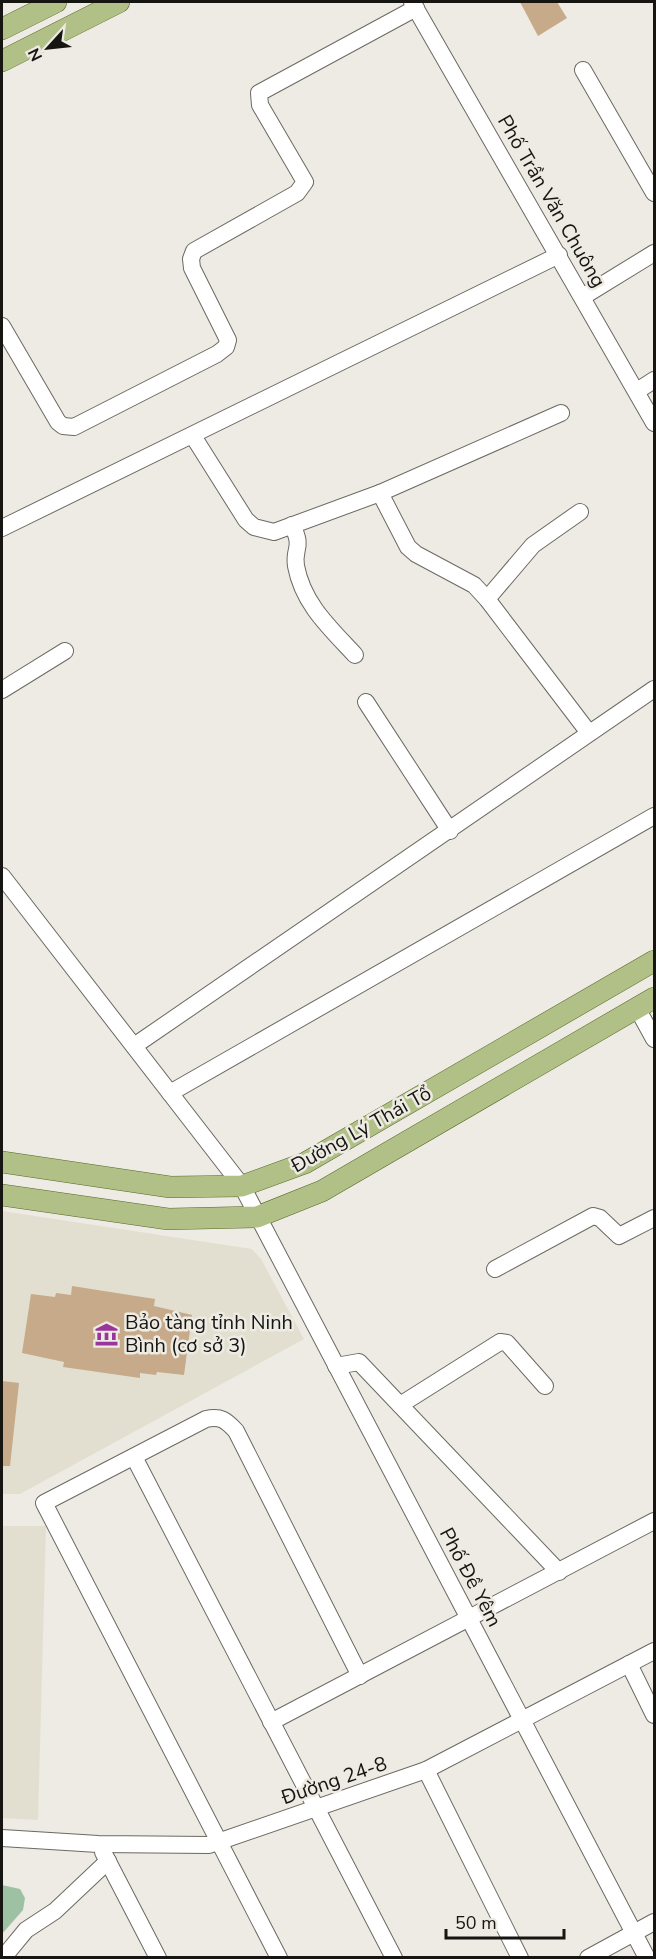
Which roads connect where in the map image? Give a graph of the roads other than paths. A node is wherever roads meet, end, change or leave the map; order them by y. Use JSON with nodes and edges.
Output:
{"nodes":[{"id":1,"x":56,"y":2,"type":"edge"},
{"id":2,"x":118,"y":2,"type":"edge"},
{"id":3,"x":414,"y":5,"type":"edge"},
{"id":4,"x":2,"y":29,"type":"edge"},
{"id":5,"x":2,"y":62,"type":"edge"},
{"id":6,"x":583,"y":70,"type":"dead end"},
{"id":7,"x":654,"y":193,"type":"edge"},
{"id":8,"x":654,"y":253,"type":"edge"},
{"id":9,"x":559,"y":255,"type":"junction"},
{"id":10,"x":584,"y":296,"type":"junction"},
{"id":11,"x":2,"y":326,"type":"edge"},
{"id":12,"x":654,"y":380,"type":"edge"},
{"id":13,"x":637,"y":391,"type":"junction"},
{"id":14,"x":561,"y":413,"type":"dead end"},
{"id":15,"x":654,"y":423,"type":"edge"},
{"id":16,"x":193,"y":436,"type":"junction"},
{"id":17,"x":380,"y":493,"type":"junction"},
{"id":18,"x":580,"y":512,"type":"dead end"},
{"id":19,"x":292,"y":525,"type":"junction"},
{"id":20,"x":2,"y":528,"type":"edge"},
{"id":21,"x":488,"y":599,"type":"junction"},
{"id":22,"x":64,"y":651,"type":"dead end"},
{"id":23,"x":355,"y":655,"type":"dead end"},
{"id":24,"x":2,"y":690,"type":"edge"},
{"id":25,"x":652,"y":696,"type":"edge"},
{"id":26,"x":366,"y":702,"type":"dead end"},
{"id":27,"x":590,"y":733,"type":"junction"},
{"id":28,"x":654,"y":816,"type":"edge"},
{"id":29,"x":450,"y":831,"type":"junction"},
{"id":30,"x":2,"y":876,"type":"edge"},
{"id":31,"x":654,"y":961,"type":"edge"},
{"id":32,"x":646,"y":1003,"type":"edge"},
{"id":33,"x":654,"y":1039,"type":"edge"},
{"id":34,"x":134,"y":1046,"type":"junction"},
{"id":35,"x":170,"y":1093,"type":"junction"},
{"id":36,"x":2,"y":1162,"type":"edge"},
{"id":37,"x":242,"y":1186,"type":"junction"},
{"id":38,"x":2,"y":1195,"type":"edge"},
{"id":39,"x":257,"y":1217,"type":"junction"},
{"id":40,"x":654,"y":1218,"type":"edge"},
{"id":41,"x":495,"y":1269,"type":"dead end"},
{"id":42,"x":336,"y":1366,"type":"junction"},
{"id":43,"x":545,"y":1386,"type":"dead end"},
{"id":44,"x":400,"y":1405,"type":"junction"},
{"id":45,"x":134,"y":1457,"type":"junction"},
{"id":46,"x":654,"y":1521,"type":"edge"},
{"id":47,"x":559,"y":1572,"type":"junction"},
{"id":48,"x":470,"y":1620,"type":"junction"},
{"id":49,"x":654,"y":1651,"type":"edge"},
{"id":50,"x":628,"y":1664,"type":"junction"},
{"id":51,"x":360,"y":1676,"type":"junction"},
{"id":52,"x":654,"y":1714,"type":"edge"},
{"id":53,"x":522,"y":1720,"type":"junction"},
{"id":54,"x":271,"y":1722,"type":"junction"},
{"id":55,"x":426,"y":1770,"type":"junction"},
{"id":56,"x":316,"y":1809,"type":"junction"},
{"id":57,"x":2,"y":1838,"type":"edge"},
{"id":58,"x":219,"y":1841,"type":"junction"},
{"id":59,"x":98,"y":1844,"type":"junction"},
{"id":60,"x":108,"y":1861,"type":"junction"},
{"id":61,"x":654,"y":1922,"type":"edge"},
{"id":62,"x":634,"y":1933,"type":"junction"},
{"id":63,"x":3,"y":1958,"type":"edge"},
{"id":64,"x":158,"y":1958,"type":"edge"},
{"id":65,"x":279,"y":1958,"type":"edge"},
{"id":66,"x":394,"y":1958,"type":"edge"},
{"id":67,"x":520,"y":1958,"type":"edge"},
{"id":68,"x":588,"y":1958,"type":"edge"},
{"id":69,"x":647,"y":1958,"type":"edge"}],
"edges":[{"from":1,"to":4,"type":"main road"},
{"from":2,"to":5,"type":"main road"},
{"from":3,"to":9,"type":"street","name":"Phố Trần Văn Chuông"},
{"from":3,"to":11,"type":"street"},
{"from":6,"to":7,"type":"street"},
{"from":8,"to":10,"type":"street"},
{"from":9,"to":10,"type":"street","name":"Phố Trần Văn Chuông"},
{"from":9,"to":16,"type":"street"},
{"from":10,"to":13,"type":"street","name":"Phố Trần Văn Chuông"},
{"from":12,"to":13,"type":"street"},
{"from":13,"to":15,"type":"street","name":"Phố Trần Văn Chuông"},
{"from":14,"to":17,"type":"street"},
{"from":16,"to":19,"type":"street"},
{"from":16,"to":20,"type":"street"},
{"from":17,"to":19,"type":"street"},
{"from":17,"to":21,"type":"street"},
{"from":18,"to":21,"type":"street"},
{"from":19,"to":23,"type":"street"},
{"from":21,"to":27,"type":"street"},
{"from":22,"to":24,"type":"street"},
{"from":25,"to":27,"type":"street"},
{"from":26,"to":29,"type":"street"},
{"from":27,"to":29,"type":"street"},
{"from":28,"to":35,"type":"street"},
{"from":29,"to":34,"type":"street"},
{"from":30,"to":34,"type":"street","name":"Phố Đề Yêm"},
{"from":31,"to":37,"type":"main road","name":"Đường Lý Thái Tổ"},
{"from":32,"to":33,"type":"street"},
{"from":32,"to":39,"type":"main road","name":"Đường Lý Thái Tổ"},
{"from":34,"to":35,"type":"street","name":"Phố Đề Yêm"},
{"from":35,"to":37,"type":"street","name":"Phố Đề Yêm"},
{"from":36,"to":37,"type":"main road","name":"Đường Lý Thái Tổ"},
{"from":37,"to":39,"type":"street","name":"Phố Đề Yêm"},
{"from":38,"to":39,"type":"main road","name":"Đường Lý Thái Tổ"},
{"from":39,"to":42,"type":"street","name":"Phố Đề Yêm"},
{"from":40,"to":41,"type":"street"},
{"from":42,"to":44,"type":"street"},
{"from":42,"to":48,"type":"street","name":"Phố Đề Yêm"},
{"from":43,"to":44,"type":"street"},
{"from":44,"to":47,"type":"street"},
{"from":45,"to":51,"type":"street"},
{"from":45,"to":54,"type":"street"},
{"from":45,"to":58,"type":"street"},
{"from":46,"to":47,"type":"street"},
{"from":47,"to":48,"type":"street"},
{"from":48,"to":51,"type":"street"},
{"from":48,"to":53,"type":"street","name":"Phố Đề Yêm"},
{"from":49,"to":50,"type":"street","name":"Đường 24-8"},
{"from":50,"to":52,"type":"street"},
{"from":50,"to":53,"type":"street","name":"Đường 24-8"},
{"from":51,"to":54,"type":"street"},
{"from":53,"to":55,"type":"street","name":"Đường 24-8"},
{"from":53,"to":62,"type":"street","name":"Phố Đề Yêm"},
{"from":54,"to":56,"type":"street"},
{"from":55,"to":56,"type":"street","name":"Đường 24-8"},
{"from":55,"to":67,"type":"street"},
{"from":56,"to":58,"type":"street","name":"Đường 24-8"},
{"from":56,"to":66,"type":"street"},
{"from":57,"to":59,"type":"street","name":"Đường 24-8"},
{"from":58,"to":59,"type":"street","name":"Đường 24-8"},
{"from":58,"to":65,"type":"street"},
{"from":59,"to":60,"type":"street"},
{"from":60,"to":63,"type":"street"},
{"from":60,"to":64,"type":"street"},
{"from":61,"to":62,"type":"street"},
{"from":62,"to":68,"type":"street"},
{"from":62,"to":69,"type":"street","name":"Phố Đề Yêm"}]}
